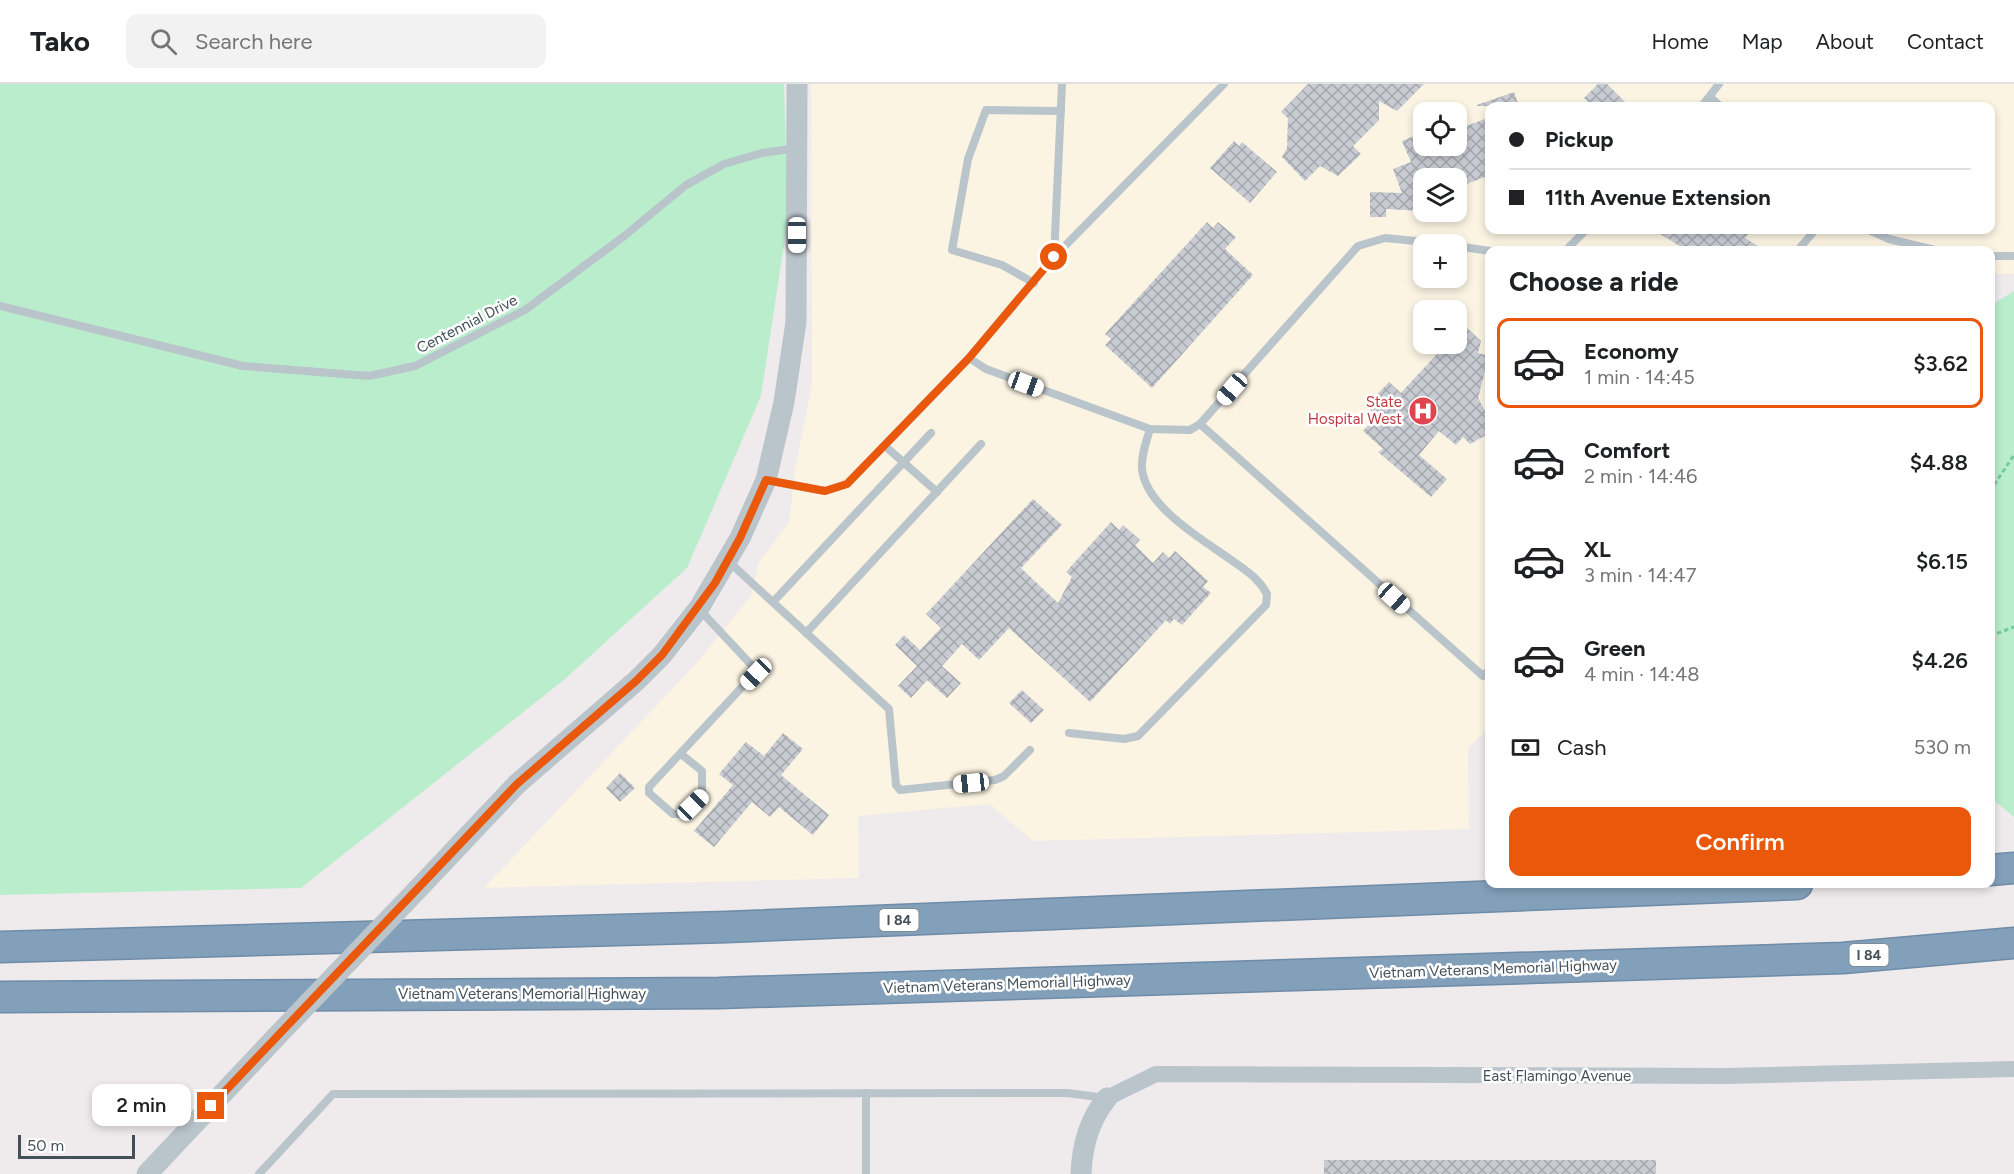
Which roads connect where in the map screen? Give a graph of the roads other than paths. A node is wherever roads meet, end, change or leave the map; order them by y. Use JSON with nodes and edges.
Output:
{"nodes":[{"id":1,"x":797,"y":84,"type":"edge"},
{"id":2,"x":1062,"y":84,"type":"edge"},
{"id":3,"x":1224,"y":84,"type":"edge"},
{"id":4,"x":1719,"y":84,"type":"edge"},
{"id":5,"x":1710,"y":97,"type":"junction"},
{"id":6,"x":1705,"y":102,"type":"edge"},
{"id":7,"x":1716,"y":102,"type":"edge"},
{"id":8,"x":1061,"y":111,"type":"junction"},
{"id":9,"x":797,"y":148,"type":"junction"},
{"id":10,"x":1582,"y":234,"type":"edge"},
{"id":11,"x":1812,"y":234,"type":"edge"},
{"id":12,"x":1878,"y":234,"type":"edge"},
{"id":13,"x":1413,"y":241,"type":"edge"},
{"id":14,"x":1570,"y":246,"type":"edge"},
{"id":15,"x":1801,"y":246,"type":"edge"},
{"id":16,"x":1918,"y":246,"type":"edge"},
{"id":17,"x":1467,"y":248,"type":"edge"},
{"id":18,"x":1485,"y":250,"type":"edge"},
{"id":19,"x":1995,"y":256,"type":"edge"},
{"id":20,"x":2014,"y":256,"type":"edge"},
{"id":21,"x":1054,"y":257,"type":"junction"},
{"id":22,"x":1034,"y":283,"type":"junction"},
{"id":23,"x":0,"y":306,"type":"edge"},
{"id":24,"x":969,"y":358,"type":"junction"},
{"id":25,"x":1200,"y":424,"type":"junction"},
{"id":26,"x":1150,"y":429,"type":"junction"},
{"id":27,"x":931,"y":433,"type":"dead end"},
{"id":28,"x":981,"y":444,"type":"dead end"},
{"id":29,"x":885,"y":446,"type":"junction"},
{"id":30,"x":904,"y":463,"type":"junction"},
{"id":31,"x":766,"y":480,"type":"junction"},
{"id":32,"x":937,"y":492,"type":"junction"},
{"id":33,"x":728,"y":561,"type":"junction"},
{"id":34,"x":773,"y":603,"type":"junction"},
{"id":35,"x":699,"y":608,"type":"junction"},
{"id":36,"x":806,"y":633,"type":"junction"},
{"id":37,"x":1485,"y":673,"type":"edge"},
{"id":38,"x":1069,"y":733,"type":"dead end"},
{"id":39,"x":1030,"y":750,"type":"dead end"},
{"id":40,"x":681,"y":754,"type":"junction"},
{"id":41,"x":2014,"y":868,"type":"edge"},
{"id":42,"x":1995,"y":870,"type":"edge"},
{"id":43,"x":1697,"y":888,"type":"edge"},
{"id":44,"x":2014,"y":943,"type":"edge"},
{"id":45,"x":0,"y":946,"type":"edge"},
{"id":46,"x":0,"y":997,"type":"edge"},
{"id":47,"x":2014,"y":1069,"type":"edge"},
{"id":48,"x":866,"y":1093,"type":"junction"},
{"id":49,"x":1107,"y":1098,"type":"junction"},
{"id":50,"x":147,"y":1174,"type":"edge"},
{"id":51,"x":259,"y":1174,"type":"edge"},
{"id":52,"x":866,"y":1174,"type":"edge"},
{"id":53,"x":1081,"y":1174,"type":"edge"}],
"edges":[{"from":1,"to":9,"type":"street"},
{"from":2,"to":8,"type":"lane"},
{"from":3,"to":21,"type":"lane"},
{"from":4,"to":5,"type":"lane"},
{"from":5,"to":6,"type":"lane"},
{"from":5,"to":7,"type":"lane"},
{"from":8,"to":21,"type":"lane"},
{"from":8,"to":22,"type":"lane"},
{"from":9,"to":23,"type":"lane","name":"Centennial Drive"},
{"from":9,"to":31,"type":"street"},
{"from":10,"to":14,"type":"lane"},
{"from":11,"to":15,"type":"lane"},
{"from":12,"to":16,"type":"lane"},
{"from":13,"to":25,"type":"lane"},
{"from":17,"to":18,"type":"lane"},
{"from":19,"to":20,"type":"lane"},
{"from":21,"to":22,"type":"lane"},
{"from":22,"to":24,"type":"lane"},
{"from":24,"to":26,"type":"lane"},
{"from":24,"to":29,"type":"lane"},
{"from":25,"to":26,"type":"lane"},
{"from":25,"to":37,"type":"lane"},
{"from":26,"to":38,"type":"lane"},
{"from":27,"to":30,"type":"lane"},
{"from":28,"to":32,"type":"lane"},
{"from":29,"to":30,"type":"lane"},
{"from":29,"to":31,"type":"lane"},
{"from":30,"to":32,"type":"lane"},
{"from":30,"to":34,"type":"lane"},
{"from":31,"to":33,"type":"street"},
{"from":32,"to":36,"type":"lane"},
{"from":33,"to":34,"type":"lane"},
{"from":33,"to":35,"type":"street"},
{"from":34,"to":36,"type":"lane"},
{"from":35,"to":40,"type":"lane"},
{"from":35,"to":50,"type":"street","bridge":true},
{"from":36,"to":39,"type":"lane"},
{"from":40,"to":40,"type":"lane"},
{"from":41,"to":42,"type":"highway"},
{"from":43,"to":45,"type":"highway","number":"I 84"},
{"from":44,"to":46,"type":"highway","name":"Vietnam Veterans Memorial Highway","number":"I 84"},
{"from":47,"to":49,"type":"street","name":"East Flamingo Avenue"},
{"from":48,"to":49,"type":"lane"},
{"from":48,"to":51,"type":"lane"},
{"from":48,"to":52,"type":"lane"},
{"from":49,"to":53,"type":"street"}]}
